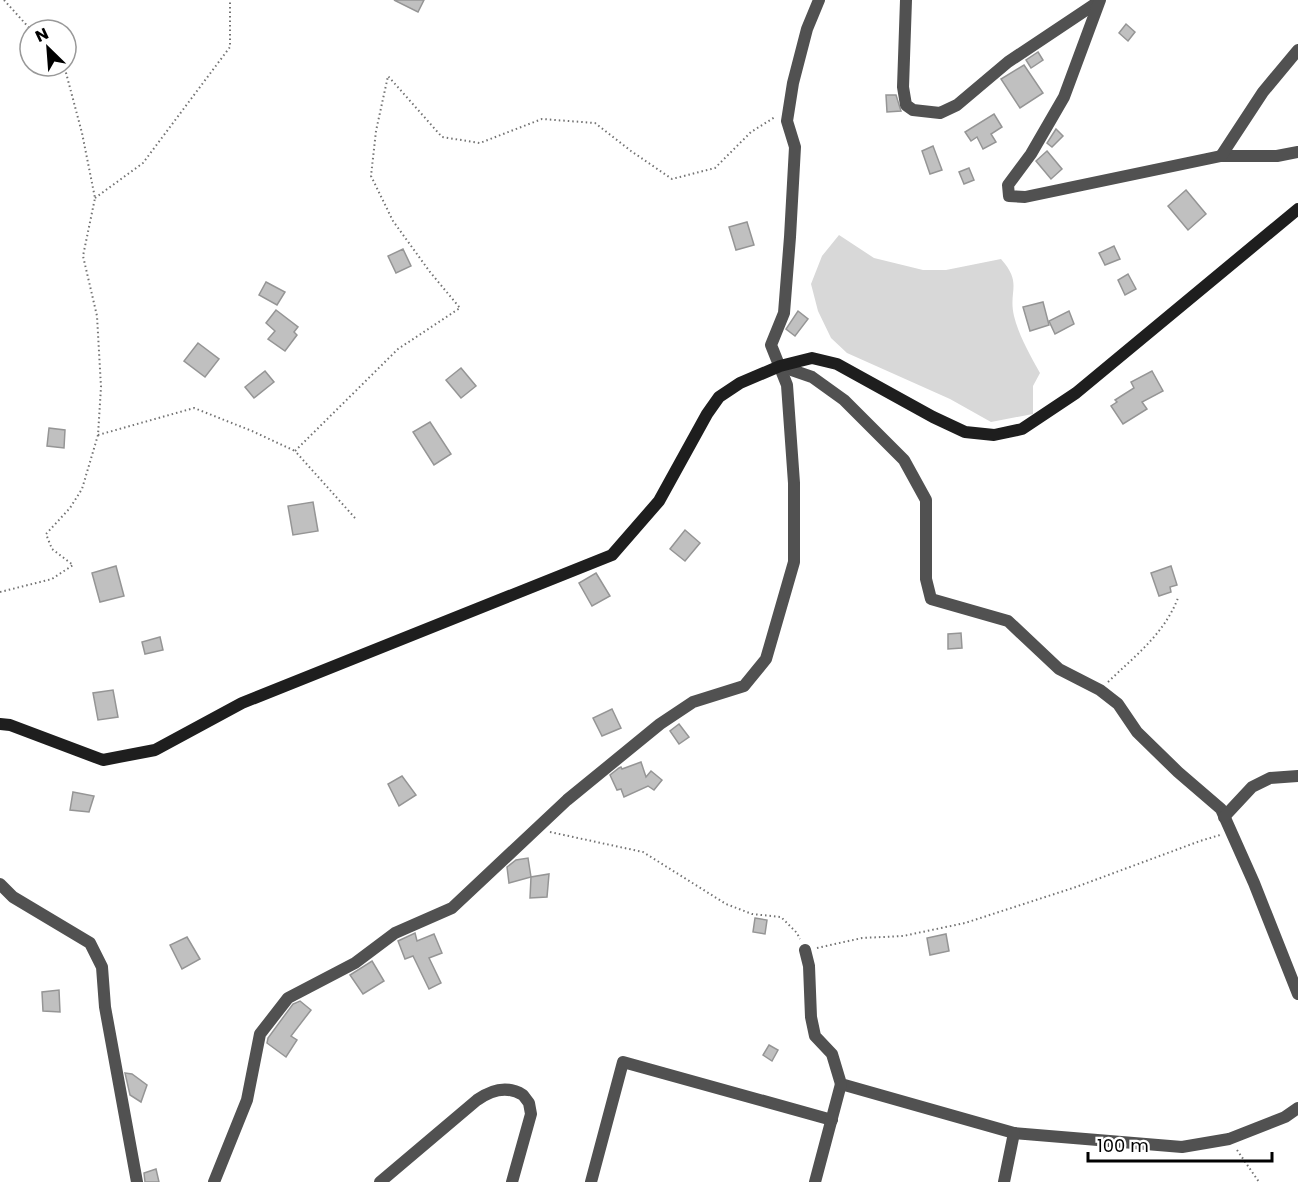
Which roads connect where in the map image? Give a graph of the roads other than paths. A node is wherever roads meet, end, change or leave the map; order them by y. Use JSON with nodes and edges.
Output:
{"nodes":[{"id":1,"x":819,"y":0,"type":"edge"},
{"id":2,"x":906,"y":0,"type":"edge"},
{"id":3,"x":1099,"y":1,"type":"edge"},
{"id":4,"x":1298,"y":50,"type":"edge"},
{"id":5,"x":1298,"y":152,"type":"edge"},
{"id":6,"x":1221,"y":156,"type":"junction"},
{"id":7,"x":1298,"y":209,"type":"edge"},
{"id":8,"x":780,"y":366,"type":"junction"},
{"id":9,"x":0,"y":724,"type":"edge"},
{"id":10,"x":1298,"y":776,"type":"edge"},
{"id":11,"x":1224,"y":817,"type":"junction"},
{"id":12,"x":0,"y":884,"type":"edge"},
{"id":13,"x":805,"y":950,"type":"road end"},
{"id":14,"x":1298,"y":994,"type":"edge"},
{"id":15,"x":842,"y":1084,"type":"junction"},
{"id":16,"x":1298,"y":1108,"type":"edge"},
{"id":17,"x":832,"y":1120,"type":"junction"},
{"id":18,"x":1014,"y":1133,"type":"junction"},
{"id":19,"x":137,"y":1182,"type":"edge"},
{"id":20,"x":214,"y":1182,"type":"edge"},
{"id":21,"x":380,"y":1182,"type":"edge"},
{"id":22,"x":512,"y":1182,"type":"edge"},
{"id":23,"x":591,"y":1182,"type":"edge"},
{"id":24,"x":815,"y":1182,"type":"edge"},
{"id":25,"x":1004,"y":1182,"type":"edge"}],
"edges":[{"from":1,"to":8,"type":"street"},
{"from":2,"to":3,"type":"street"},
{"from":3,"to":6,"type":"street"},
{"from":4,"to":6,"type":"street"},
{"from":5,"to":6,"type":"street"},
{"from":7,"to":8,"type":"street"},
{"from":8,"to":9,"type":"street"},
{"from":8,"to":11,"type":"street"},
{"from":8,"to":20,"type":"street"},
{"from":10,"to":11,"type":"street"},
{"from":11,"to":14,"type":"street"},
{"from":12,"to":19,"type":"street"},
{"from":13,"to":15,"type":"street"},
{"from":15,"to":17,"type":"street"},
{"from":15,"to":18,"type":"street"},
{"from":16,"to":18,"type":"street"},
{"from":17,"to":23,"type":"street"},
{"from":17,"to":24,"type":"street"},
{"from":18,"to":25,"type":"street"},
{"from":21,"to":22,"type":"street"}]}
